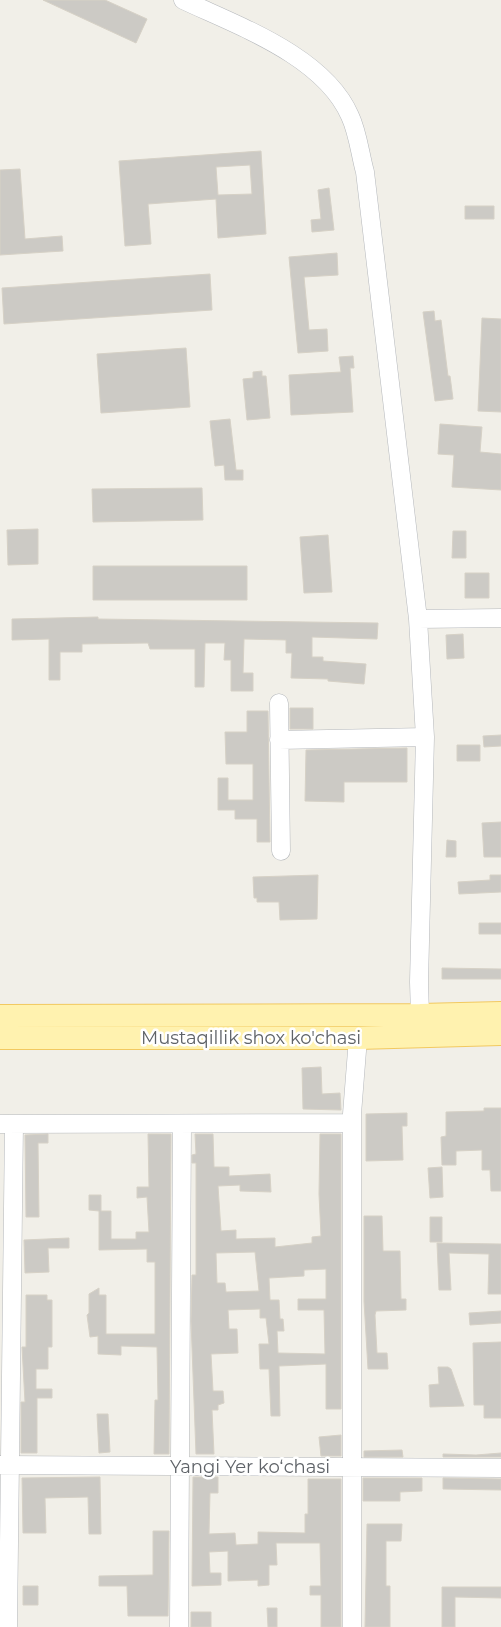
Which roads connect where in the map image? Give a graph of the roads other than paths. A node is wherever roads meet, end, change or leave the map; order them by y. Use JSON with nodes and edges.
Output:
{"nodes":[{"id":1,"x":183,"y":0,"type":"edge"},
{"id":2,"x":501,"y":618,"type":"edge"},
{"id":3,"x":418,"y":619,"type":"junction"},
{"id":4,"x":279,"y":703,"type":"dead end"},
{"id":5,"x":425,"y":737,"type":"junction"},
{"id":6,"x":280,"y":740,"type":"junction"},
{"id":7,"x":281,"y":851,"type":"dead end"},
{"id":8,"x":501,"y":1013,"type":"edge"},
{"id":9,"x":420,"y":1015,"type":"junction"},
{"id":10,"x":0,"y":1016,"type":"edge"},
{"id":11,"x":25,"y":1016,"type":"junction"},
{"id":12,"x":501,"y":1034,"type":"edge"},
{"id":13,"x":0,"y":1038,"type":"edge"},
{"id":14,"x":24,"y":1038,"type":"junction"},
{"id":15,"x":358,"y":1038,"type":"junction"},
{"id":16,"x":352,"y":1123,"type":"junction"},
{"id":17,"x":7,"y":1124,"type":"edge"},
{"id":18,"x":182,"y":1124,"type":"junction"},
{"id":19,"x":5,"y":1465,"type":"edge"},
{"id":20,"x":180,"y":1466,"type":"junction"},
{"id":21,"x":354,"y":1467,"type":"junction"},
{"id":22,"x":501,"y":1468,"type":"edge"},
{"id":23,"x":8,"y":1627,"type":"edge"},
{"id":24,"x":179,"y":1627,"type":"edge"},
{"id":25,"x":352,"y":1627,"type":"edge"}],
"edges":[{"from":1,"to":3,"type":"street"},
{"from":2,"to":3,"type":"street"},
{"from":3,"to":5,"type":"street"},
{"from":4,"to":6,"type":"street"},
{"from":5,"to":6,"type":"street"},
{"from":5,"to":9,"type":"street"},
{"from":6,"to":7,"type":"street"},
{"from":8,"to":9,"type":"main road","name":"Mustaqillik shox ko'chasi"},
{"from":9,"to":11,"type":"main road","name":"Mustaqillik shox ko'chasi"},
{"from":10,"to":11,"type":"main road","name":"Mustaqillik shox ko'chasi"},
{"from":11,"to":14,"type":"main road"},
{"from":12,"to":15,"type":"main road","name":"Mustaqillik shox ko'chasi"},
{"from":13,"to":14,"type":"main road","name":"Mustaqillik shox ko'chasi"},
{"from":14,"to":15,"type":"main road","name":"Mustaqillik shox ko'chasi"},
{"from":15,"to":16,"type":"street"},
{"from":16,"to":18,"type":"street"},
{"from":16,"to":21,"type":"street"},
{"from":17,"to":18,"type":"street"},
{"from":17,"to":19,"type":"street"},
{"from":18,"to":20,"type":"street"},
{"from":19,"to":20,"type":"street","name":"Yangi Yer koʻchasi"},
{"from":19,"to":23,"type":"street"},
{"from":20,"to":21,"type":"street","name":"Yangi Yer koʻchasi"},
{"from":20,"to":24,"type":"street"},
{"from":21,"to":22,"type":"street","name":"Yangi Yer koʻchasi"},
{"from":21,"to":25,"type":"street"}]}
